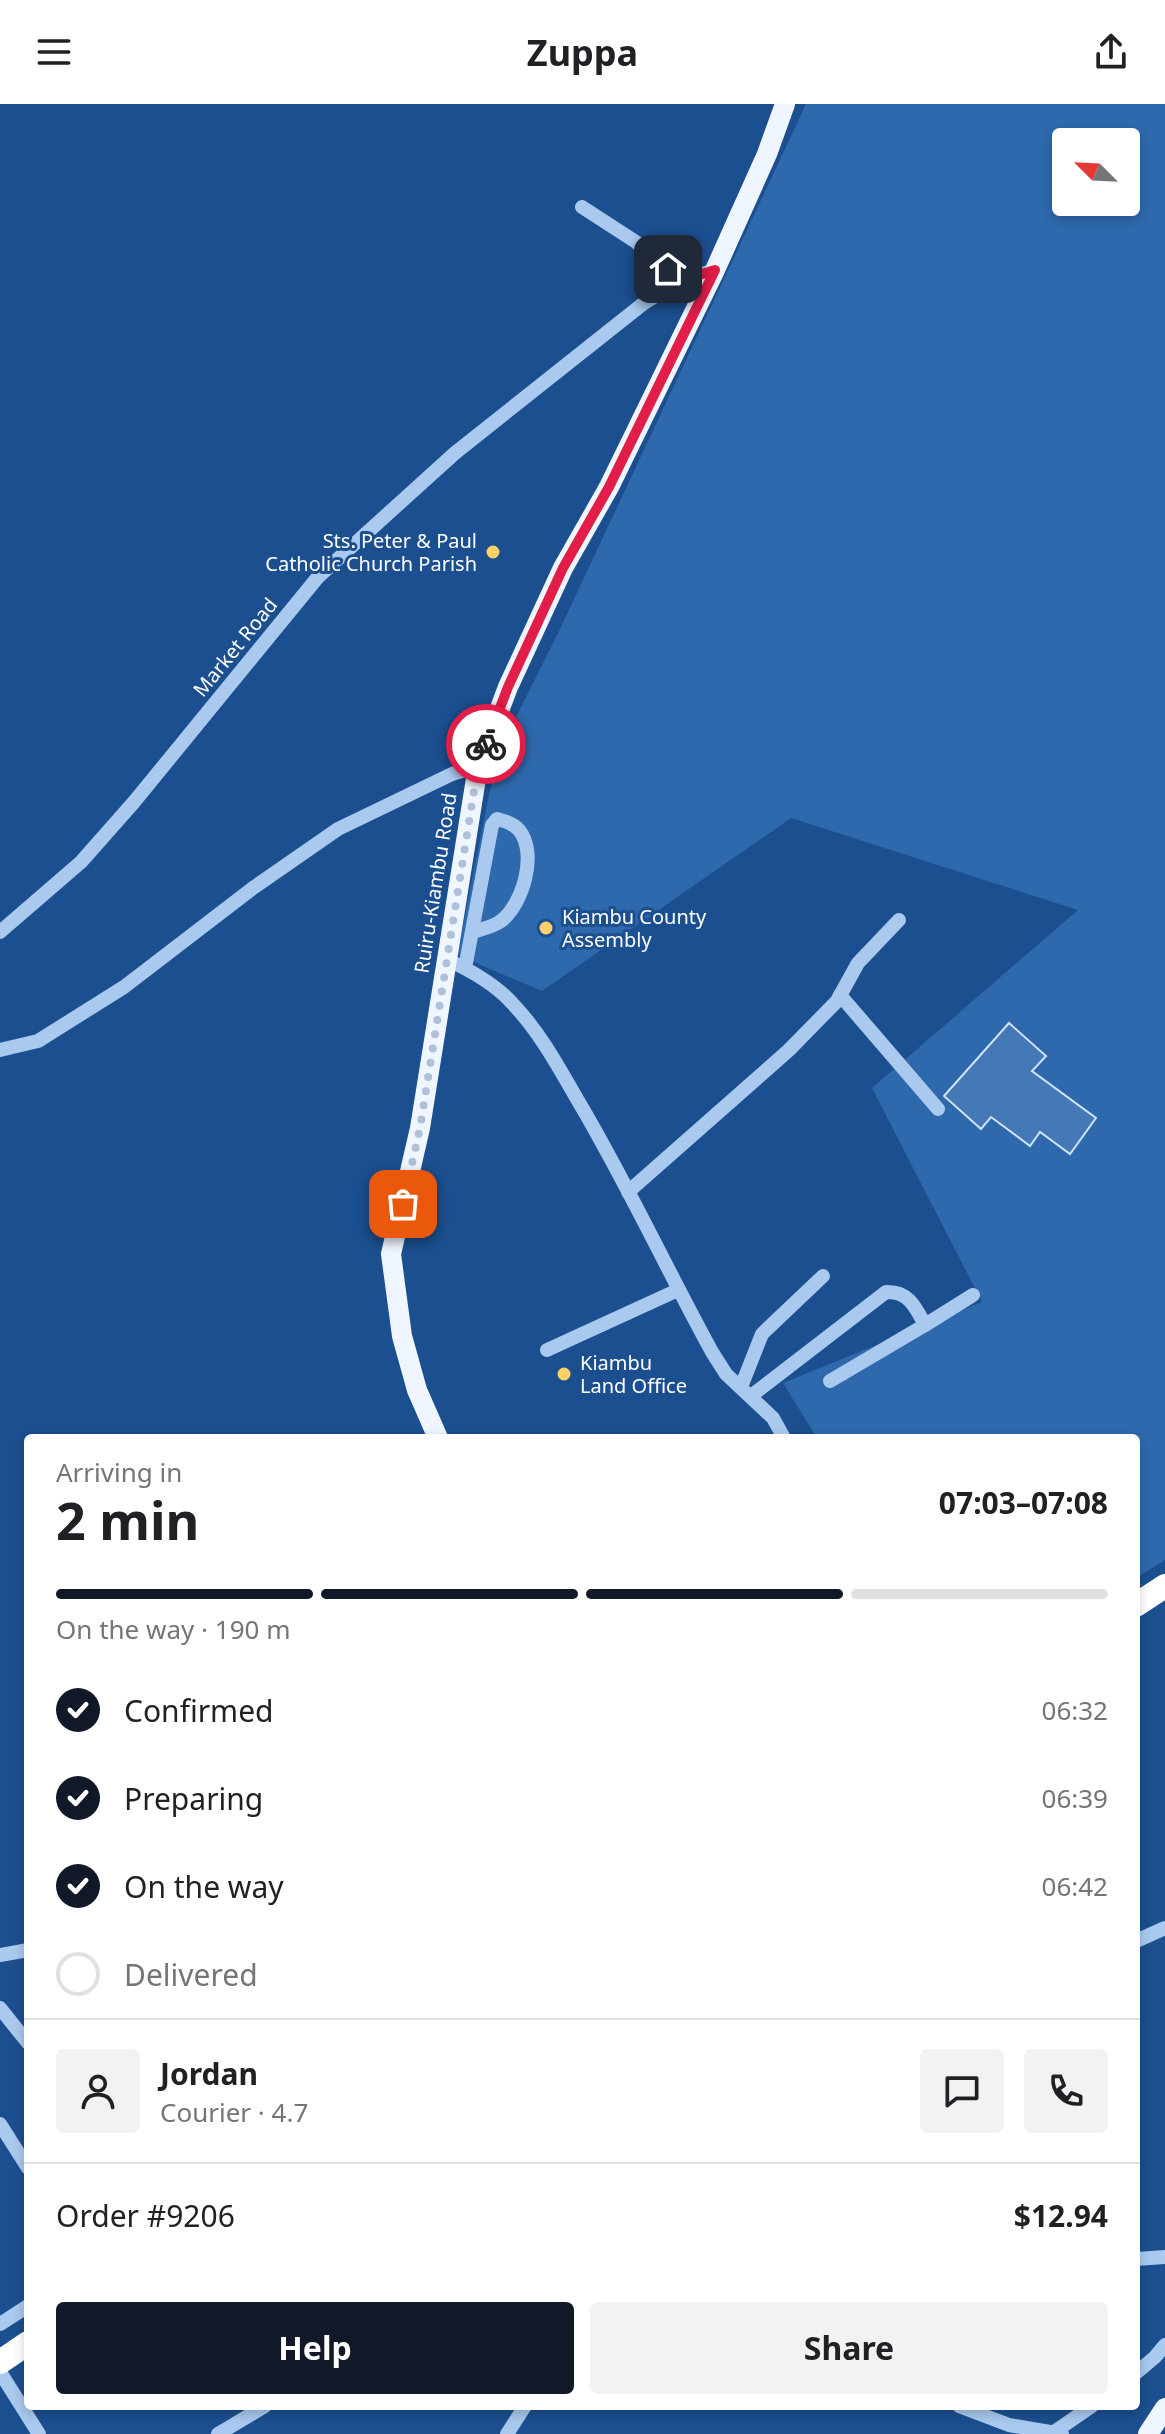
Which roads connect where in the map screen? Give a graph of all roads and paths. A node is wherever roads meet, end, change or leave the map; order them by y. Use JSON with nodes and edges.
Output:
{"nodes":[{"id":1,"x":785,"y":104,"type":"edge"},
{"id":2,"x":582,"y":207,"type":"dead end"},
{"id":3,"x":715,"y":270,"type":"junction"},
{"id":4,"x":680,"y":281,"type":"junction"},
{"id":5,"x":478,"y":766,"type":"junction"},
{"id":6,"x":899,"y":920,"type":"dead end"},
{"id":7,"x":0,"y":932,"type":"edge"},
{"id":8,"x":472,"y":932,"type":"junction"},
{"id":9,"x":456,"y":964,"type":"junction"},
{"id":10,"x":840,"y":995,"type":"junction"},
{"id":11,"x":0,"y":1050,"type":"edge"},
{"id":12,"x":938,"y":1109,"type":"dead end"},
{"id":13,"x":628,"y":1192,"type":"junction"},
{"id":14,"x":823,"y":1276,"type":"dead end"},
{"id":15,"x":678,"y":1290,"type":"junction"},
{"id":16,"x":973,"y":1295,"type":"dead end"},
{"id":17,"x":925,"y":1325,"type":"junction"},
{"id":18,"x":547,"y":1350,"type":"dead end"},
{"id":19,"x":830,"y":1381,"type":"dead end"},
{"id":20,"x":746,"y":1391,"type":"junction"},
{"id":21,"x":436,"y":1434,"type":"edge"},
{"id":22,"x":782,"y":1434,"type":"edge"},
{"id":23,"x":1165,"y":1586,"type":"edge"},
{"id":24,"x":1140,"y":1602,"type":"edge"},
{"id":25,"x":1165,"y":1928,"type":"edge"},
{"id":26,"x":1140,"y":1939,"type":"edge"},
{"id":27,"x":24,"y":1951,"type":"edge"},
{"id":28,"x":0,"y":1955,"type":"edge"},
{"id":29,"x":0,"y":2008,"type":"edge"},
{"id":30,"x":24,"y":2038,"type":"edge"},
{"id":31,"x":0,"y":2124,"type":"edge"},
{"id":32,"x":24,"y":2162,"type":"edge"},
{"id":33,"x":1165,"y":2257,"type":"edge"},
{"id":34,"x":1140,"y":2259,"type":"edge"},
{"id":35,"x":24,"y":2309,"type":"edge"},
{"id":36,"x":0,"y":2324,"type":"edge"},
{"id":37,"x":1165,"y":2345,"type":"edge"},
{"id":38,"x":24,"y":2346,"type":"edge"},
{"id":39,"x":0,"y":2362,"type":"edge"},
{"id":40,"x":1140,"y":2367,"type":"edge"},
{"id":41,"x":0,"y":2372,"type":"edge"},
{"id":42,"x":1165,"y":2408,"type":"edge"},
{"id":43,"x":258,"y":2410,"type":"edge"},
{"id":44,"x":522,"y":2410,"type":"edge"},
{"id":45,"x":970,"y":2410,"type":"edge"},
{"id":46,"x":1087,"y":2410,"type":"edge"},
{"id":47,"x":1058,"y":2433,"type":"edge"},
{"id":48,"x":39,"y":2434,"type":"edge"},
{"id":49,"x":218,"y":2434,"type":"edge"},
{"id":50,"x":507,"y":2434,"type":"edge"},
{"id":51,"x":1148,"y":2434,"type":"edge"}],
"edges":[{"from":1,"to":3,"type":"main road","name":"Ruiru-Kiambu Road"},
{"from":2,"to":4,"type":"street"},
{"from":3,"to":4,"type":"street","name":"Market Road"},
{"from":3,"to":5,"type":"main road","name":"Ruiru-Kiambu Road"},
{"from":4,"to":7,"type":"street","name":"Market Road"},
{"from":5,"to":9,"type":"main road","name":"Ruiru-Kiambu Road"},
{"from":5,"to":11,"type":"street"},
{"from":6,"to":10,"type":"street"},
{"from":8,"to":8,"type":"street"},
{"from":8,"to":9,"type":"street"},
{"from":9,"to":13,"type":"street"},
{"from":9,"to":21,"type":"main road","name":"Ruiru-Kiambu Road"},
{"from":10,"to":12,"type":"street"},
{"from":10,"to":13,"type":"street"},
{"from":13,"to":15,"type":"street"},
{"from":14,"to":20,"type":"street"},
{"from":15,"to":18,"type":"street"},
{"from":15,"to":20,"type":"street"},
{"from":16,"to":17,"type":"street"},
{"from":17,"to":19,"type":"street"},
{"from":17,"to":20,"type":"street"},
{"from":20,"to":22,"type":"street"},
{"from":23,"to":24,"type":"highway"},
{"from":25,"to":26,"type":"street"},
{"from":27,"to":28,"type":"street"},
{"from":29,"to":30,"type":"street"},
{"from":31,"to":32,"type":"street"},
{"from":33,"to":34,"type":"street"},
{"from":35,"to":36,"type":"street"},
{"from":37,"to":40,"type":"street"},
{"from":38,"to":39,"type":"highway"},
{"from":41,"to":48,"type":"street"},
{"from":42,"to":51,"type":"main road"},
{"from":43,"to":49,"type":"street"},
{"from":44,"to":50,"type":"street"},
{"from":45,"to":47,"type":"street"},
{"from":46,"to":47,"type":"street"}]}
